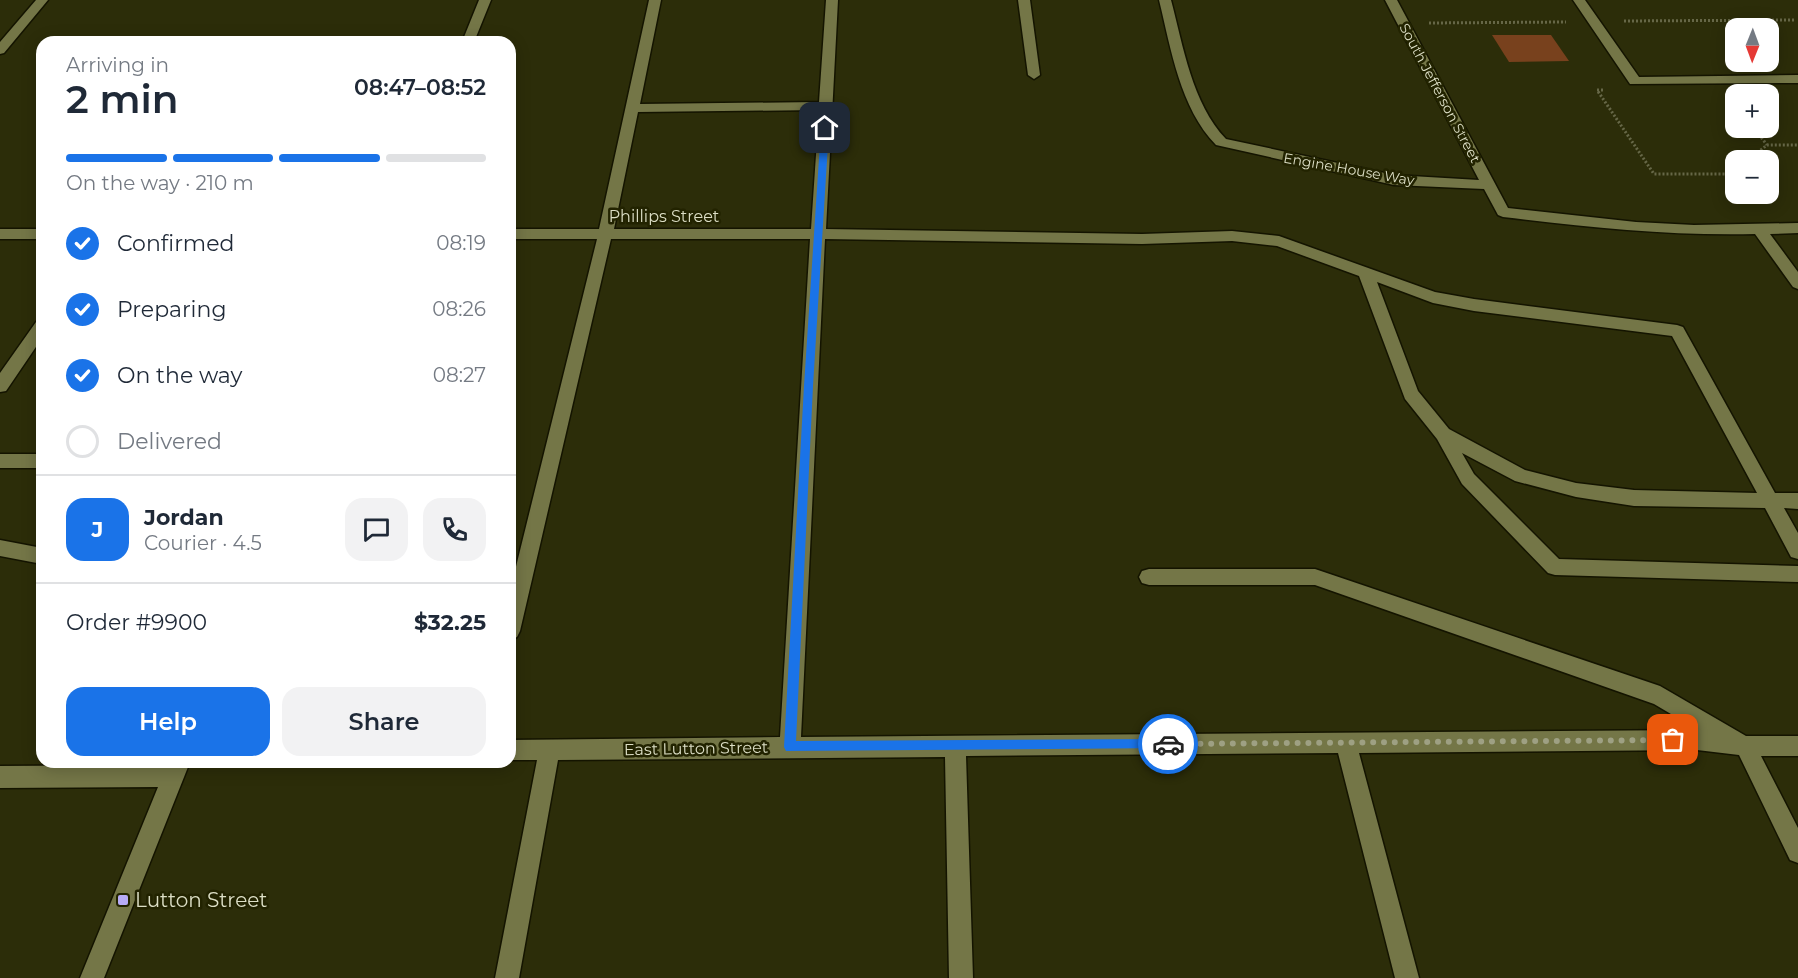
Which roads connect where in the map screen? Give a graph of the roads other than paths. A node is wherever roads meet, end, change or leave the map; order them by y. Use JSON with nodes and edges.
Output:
{"nodes":[{"id":1,"x":42,"y":0,"type":"edge"},
{"id":2,"x":485,"y":0,"type":"edge"},
{"id":3,"x":655,"y":0,"type":"edge"},
{"id":4,"x":832,"y":0,"type":"edge"},
{"id":5,"x":1024,"y":0,"type":"edge"},
{"id":6,"x":1164,"y":0,"type":"edge"},
{"id":7,"x":1391,"y":0,"type":"edge"},
{"id":8,"x":1579,"y":0,"type":"edge"},
{"id":9,"x":470,"y":36,"type":"edge"},
{"id":10,"x":0,"y":50,"type":"edge"},
{"id":11,"x":1034,"y":75,"type":"dead end"},
{"id":12,"x":1798,"y":80,"type":"edge"},
{"id":13,"x":826,"y":106,"type":"junction"},
{"id":14,"x":632,"y":108,"type":"junction"},
{"id":15,"x":1489,"y":185,"type":"junction"},
{"id":16,"x":1798,"y":228,"type":"edge"},
{"id":17,"x":1759,"y":229,"type":"junction"},
{"id":18,"x":0,"y":234,"type":"edge"},
{"id":19,"x":36,"y":234,"type":"edge"},
{"id":20,"x":516,"y":234,"type":"edge"},
{"id":21,"x":819,"y":234,"type":"junction"},
{"id":22,"x":604,"y":235,"type":"junction"},
{"id":23,"x":1365,"y":272,"type":"junction"},
{"id":24,"x":1798,"y":283,"type":"edge"},
{"id":25,"x":36,"y":335,"type":"edge"},
{"id":26,"x":0,"y":386,"type":"edge"},
{"id":27,"x":1443,"y":434,"type":"junction"},
{"id":28,"x":0,"y":461,"type":"edge"},
{"id":29,"x":36,"y":461,"type":"edge"},
{"id":30,"x":1772,"y":501,"type":"junction"},
{"id":31,"x":1798,"y":501,"type":"edge"},
{"id":32,"x":0,"y":548,"type":"edge"},
{"id":33,"x":1798,"y":551,"type":"edge"},
{"id":34,"x":36,"y":555,"type":"edge"},
{"id":35,"x":1798,"y":574,"type":"edge"},
{"id":36,"x":1149,"y":577,"type":"dead end"},
{"id":37,"x":516,"y":606,"type":"edge"},
{"id":38,"x":1346,"y":743,"type":"junction"},
{"id":39,"x":955,"y":746,"type":"junction"},
{"id":40,"x":1745,"y":746,"type":"junction"},
{"id":41,"x":1798,"y":746,"type":"edge"},
{"id":42,"x":790,"y":747,"type":"junction"},
{"id":43,"x":516,"y":750,"type":"edge"},
{"id":44,"x":549,"y":750,"type":"junction"},
{"id":45,"x":176,"y":769,"type":"edge"},
{"id":46,"x":0,"y":777,"type":"edge"},
{"id":47,"x":1798,"y":852,"type":"edge"},
{"id":48,"x":92,"y":978,"type":"edge"},
{"id":49,"x":507,"y":978,"type":"edge"},
{"id":50,"x":961,"y":978,"type":"edge"},
{"id":51,"x":1407,"y":978,"type":"edge"}],
"edges":[{"from":1,"to":10,"type":"street"},
{"from":2,"to":9,"type":"street"},
{"from":3,"to":14,"type":"street"},
{"from":4,"to":13,"type":"street"},
{"from":5,"to":11,"type":"street"},
{"from":6,"to":15,"type":"street","name":"Engine House Way"},
{"from":7,"to":15,"type":"street","name":"South Jefferson Street"},
{"from":8,"to":12,"type":"street"},
{"from":13,"to":14,"type":"street"},
{"from":13,"to":21,"type":"street"},
{"from":14,"to":22,"type":"street"},
{"from":15,"to":17,"type":"street"},
{"from":16,"to":17,"type":"street"},
{"from":17,"to":24,"type":"street"},
{"from":18,"to":19,"type":"street"},
{"from":20,"to":22,"type":"street","name":"Phillips Street"},
{"from":21,"to":22,"type":"street","name":"Phillips Street"},
{"from":21,"to":23,"type":"street","name":"Phillips Street"},
{"from":21,"to":42,"type":"street"},
{"from":22,"to":37,"type":"street"},
{"from":23,"to":27,"type":"street"},
{"from":23,"to":30,"type":"street","name":"Phillips Street"},
{"from":25,"to":26,"type":"street"},
{"from":27,"to":30,"type":"street"},
{"from":27,"to":35,"type":"street"},
{"from":28,"to":29,"type":"street"},
{"from":30,"to":31,"type":"street"},
{"from":30,"to":33,"type":"street"},
{"from":32,"to":34,"type":"street"},
{"from":36,"to":40,"type":"street"},
{"from":38,"to":39,"type":"street","name":"East Lutton Street"},
{"from":38,"to":40,"type":"street","name":"East Lutton Street"},
{"from":38,"to":51,"type":"street"},
{"from":39,"to":42,"type":"street","name":"East Lutton Street"},
{"from":39,"to":50,"type":"street"},
{"from":40,"to":41,"type":"street","name":"East Lutton Street"},
{"from":40,"to":47,"type":"street"},
{"from":42,"to":44,"type":"street","name":"East Lutton Street"},
{"from":43,"to":44,"type":"street","name":"East Lutton Street"},
{"from":44,"to":49,"type":"street"},
{"from":45,"to":46,"type":"street"},
{"from":45,"to":48,"type":"street"}]}
